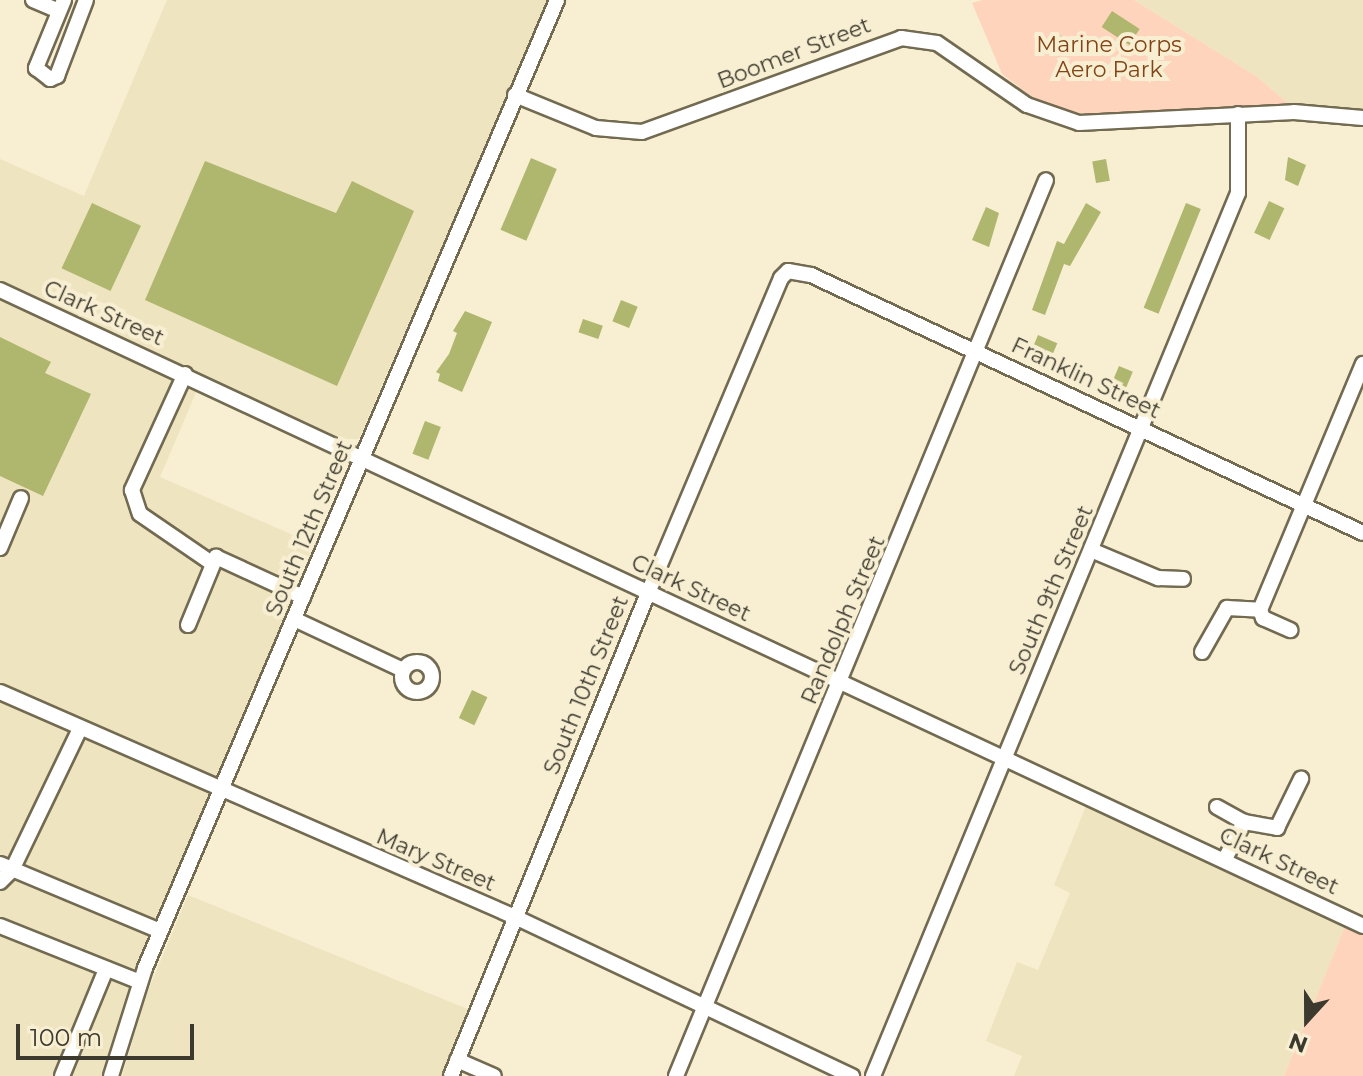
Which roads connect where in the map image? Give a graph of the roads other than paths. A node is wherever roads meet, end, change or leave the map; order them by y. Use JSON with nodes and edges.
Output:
{"nodes":[{"id":1,"x":33,"y":0,"type":"edge"},
{"id":2,"x":86,"y":0,"type":"edge"},
{"id":3,"x":557,"y":0,"type":"edge"},
{"id":4,"x":60,"y":5,"type":"edge"},
{"id":5,"x":515,"y":95,"type":"junction"},
{"id":6,"x":1238,"y":114,"type":"junction"},
{"id":7,"x":1363,"y":118,"type":"edge"},
{"id":8,"x":1046,"y":180,"type":"dead end"},
{"id":9,"x":788,"y":271,"type":"joint"},
{"id":10,"x":0,"y":290,"type":"edge"},
{"id":11,"x":979,"y":352,"type":"junction"},
{"id":12,"x":1363,"y":364,"type":"edge"},
{"id":13,"x":185,"y":374,"type":"junction"},
{"id":14,"x":1142,"y":428,"type":"junction"},
{"id":15,"x":362,"y":459,"type":"junction"},
{"id":16,"x":21,"y":498,"type":"dead end"},
{"id":17,"x":1305,"y":505,"type":"junction"},
{"id":18,"x":1363,"y":533,"type":"edge"},
{"id":19,"x":0,"y":548,"type":"edge"},
{"id":20,"x":1091,"y":550,"type":"junction"},
{"id":21,"x":213,"y":564,"type":"junction"},
{"id":22,"x":1183,"y":579,"type":"dead end"},
{"id":23,"x":648,"y":593,"type":"junction"},
{"id":24,"x":303,"y":597,"type":"junction"},
{"id":25,"x":1260,"y":610,"type":"junction"},
{"id":26,"x":294,"y":619,"type":"junction"},
{"id":27,"x":188,"y":625,"type":"dead end"},
{"id":28,"x":1290,"y":630,"type":"dead end"},
{"id":29,"x":1202,"y":652,"type":"dead end"},
{"id":30,"x":403,"y":670,"type":"dead end"},
{"id":31,"x":841,"y":682,"type":"junction"},
{"id":32,"x":0,"y":692,"type":"edge"},
{"id":33,"x":80,"y":729,"type":"junction"},
{"id":34,"x":1004,"y":757,"type":"junction"},
{"id":35,"x":1301,"y":779,"type":"dead end"},
{"id":36,"x":221,"y":792,"type":"junction"},
{"id":37,"x":1217,"y":807,"type":"dead end"},
{"id":38,"x":1244,"y":822,"type":"junction"},
{"id":39,"x":1225,"y":859,"type":"junction"},
{"id":40,"x":6,"y":867,"type":"edge"},
{"id":41,"x":0,"y":882,"type":"edge"},
{"id":42,"x":515,"y":917,"type":"junction"},
{"id":43,"x":0,"y":926,"type":"edge"},
{"id":44,"x":1363,"y":926,"type":"edge"},
{"id":45,"x":160,"y":931,"type":"junction"},
{"id":46,"x":106,"y":969,"type":"junction"},
{"id":47,"x":140,"y":982,"type":"junction"},
{"id":48,"x":704,"y":1005,"type":"junction"},
{"id":49,"x":457,"y":1060,"type":"junction"},
{"id":50,"x":62,"y":1076,"type":"edge"},
{"id":51,"x":111,"y":1076,"type":"edge"},
{"id":52,"x":451,"y":1076,"type":"edge"},
{"id":53,"x":494,"y":1076,"type":"edge"},
{"id":54,"x":676,"y":1076,"type":"edge"},
{"id":55,"x":852,"y":1076,"type":"edge"},
{"id":56,"x":873,"y":1076,"type":"edge"}],
"edges":[{"from":1,"to":4,"type":"street"},
{"from":2,"to":4,"type":"street"},
{"from":3,"to":5,"type":"street","name":"South 12th Street"},
{"from":5,"to":6,"type":"street","name":"Boomer Street"},
{"from":5,"to":15,"type":"street","name":"South 12th Street"},
{"from":6,"to":7,"type":"street","name":"Boomer Street"},
{"from":6,"to":14,"type":"street","name":"South 9th Street"},
{"from":8,"to":11,"type":"street","name":"Randolph Street"},
{"from":9,"to":11,"type":"street","name":"Franklin Street"},
{"from":9,"to":23,"type":"street","name":"South 10th Street"},
{"from":10,"to":13,"type":"street","name":"Clark Street"},
{"from":11,"to":14,"type":"street","name":"Franklin Street"},
{"from":11,"to":31,"type":"street","name":"Randolph Street"},
{"from":12,"to":17,"type":"street"},
{"from":13,"to":15,"type":"street","name":"Clark Street"},
{"from":13,"to":21,"type":"street"},
{"from":14,"to":17,"type":"street","name":"Franklin Street"},
{"from":14,"to":20,"type":"street","name":"South 9th Street"},
{"from":15,"to":23,"type":"street","name":"Clark Street"},
{"from":15,"to":24,"type":"street","name":"South 12th Street"},
{"from":16,"to":19,"type":"street"},
{"from":17,"to":18,"type":"street","name":"Franklin Street"},
{"from":17,"to":25,"type":"street"},
{"from":20,"to":22,"type":"street"},
{"from":20,"to":34,"type":"street","name":"South 9th Street"},
{"from":21,"to":24,"type":"street"},
{"from":21,"to":27,"type":"street"},
{"from":23,"to":31,"type":"street","name":"Clark Street"},
{"from":23,"to":42,"type":"street","name":"South 10th Street"},
{"from":24,"to":26,"type":"street","name":"South 12th Street"},
{"from":25,"to":28,"type":"street"},
{"from":25,"to":29,"type":"street"},
{"from":26,"to":30,"type":"street"},
{"from":26,"to":36,"type":"street","name":"South 12th Street"},
{"from":31,"to":34,"type":"street","name":"Clark Street"},
{"from":31,"to":48,"type":"street","name":"Randolph Street"},
{"from":32,"to":33,"type":"street","name":"Mary Street"},
{"from":33,"to":36,"type":"street","name":"Mary Street"},
{"from":33,"to":40,"type":"street"},
{"from":34,"to":39,"type":"street","name":"Clark Street"},
{"from":34,"to":56,"type":"street","name":"South 9th Street"},
{"from":35,"to":38,"type":"street"},
{"from":36,"to":42,"type":"street","name":"Mary Street"},
{"from":36,"to":45,"type":"street","name":"South 12th Street"},
{"from":37,"to":38,"type":"street"},
{"from":38,"to":39,"type":"street"},
{"from":39,"to":44,"type":"street","name":"Clark Street"},
{"from":40,"to":41,"type":"street"},
{"from":40,"to":45,"type":"street"},
{"from":42,"to":48,"type":"street","name":"Mary Street"},
{"from":42,"to":49,"type":"street","name":"South 10th Street"},
{"from":43,"to":46,"type":"street"},
{"from":45,"to":47,"type":"street","name":"South 12th Street"},
{"from":46,"to":47,"type":"street"},
{"from":46,"to":50,"type":"street"},
{"from":47,"to":51,"type":"street","name":"South 12th Street"},
{"from":48,"to":54,"type":"street","name":"Randolph Street"},
{"from":48,"to":55,"type":"street","name":"Mary Street"},
{"from":49,"to":52,"type":"street","name":"South 10th Street"},
{"from":49,"to":53,"type":"street"}]}
